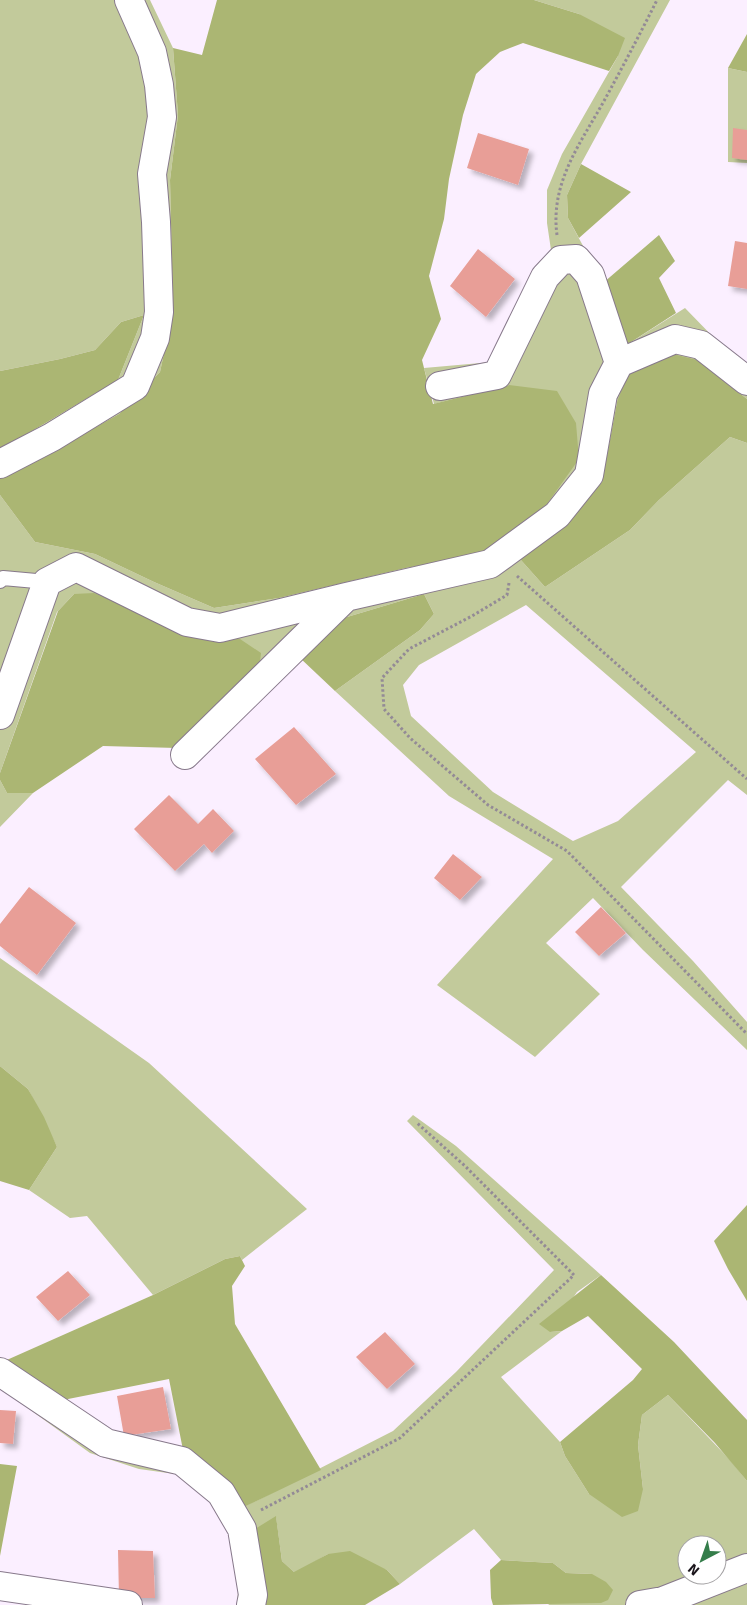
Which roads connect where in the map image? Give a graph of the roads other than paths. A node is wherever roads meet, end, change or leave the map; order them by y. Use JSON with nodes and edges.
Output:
{"nodes":[{"id":1,"x":130,"y":0,"type":"edge"},
{"id":2,"x":619,"y":363,"type":"junction"},
{"id":3,"x":747,"y":381,"type":"edge"},
{"id":4,"x":440,"y":386,"type":"dead end"},
{"id":5,"x":0,"y":464,"type":"edge"},
{"id":6,"x":0,"y":581,"type":"edge"},
{"id":7,"x":47,"y":582,"type":"junction"},
{"id":8,"x":346,"y":597,"type":"junction"},
{"id":9,"x":0,"y":715,"type":"edge"},
{"id":10,"x":185,"y":755,"type":"dead end"},
{"id":11,"x":0,"y":1372,"type":"edge"},
{"id":12,"x":747,"y":1568,"type":"edge"},
{"id":13,"x":0,"y":1586,"type":"edge"},
{"id":14,"x":128,"y":1605,"type":"edge"},
{"id":15,"x":251,"y":1605,"type":"edge"},
{"id":16,"x":640,"y":1605,"type":"edge"}],
"edges":[{"from":1,"to":5,"type":"street"},
{"from":2,"to":3,"type":"street"},
{"from":2,"to":4,"type":"street"},
{"from":2,"to":8,"type":"street"},
{"from":6,"to":7,"type":"lane"},
{"from":7,"to":8,"type":"street"},
{"from":7,"to":9,"type":"street"},
{"from":8,"to":10,"type":"street"},
{"from":11,"to":15,"type":"street"},
{"from":12,"to":16,"type":"street"},
{"from":13,"to":14,"type":"street"}]}
